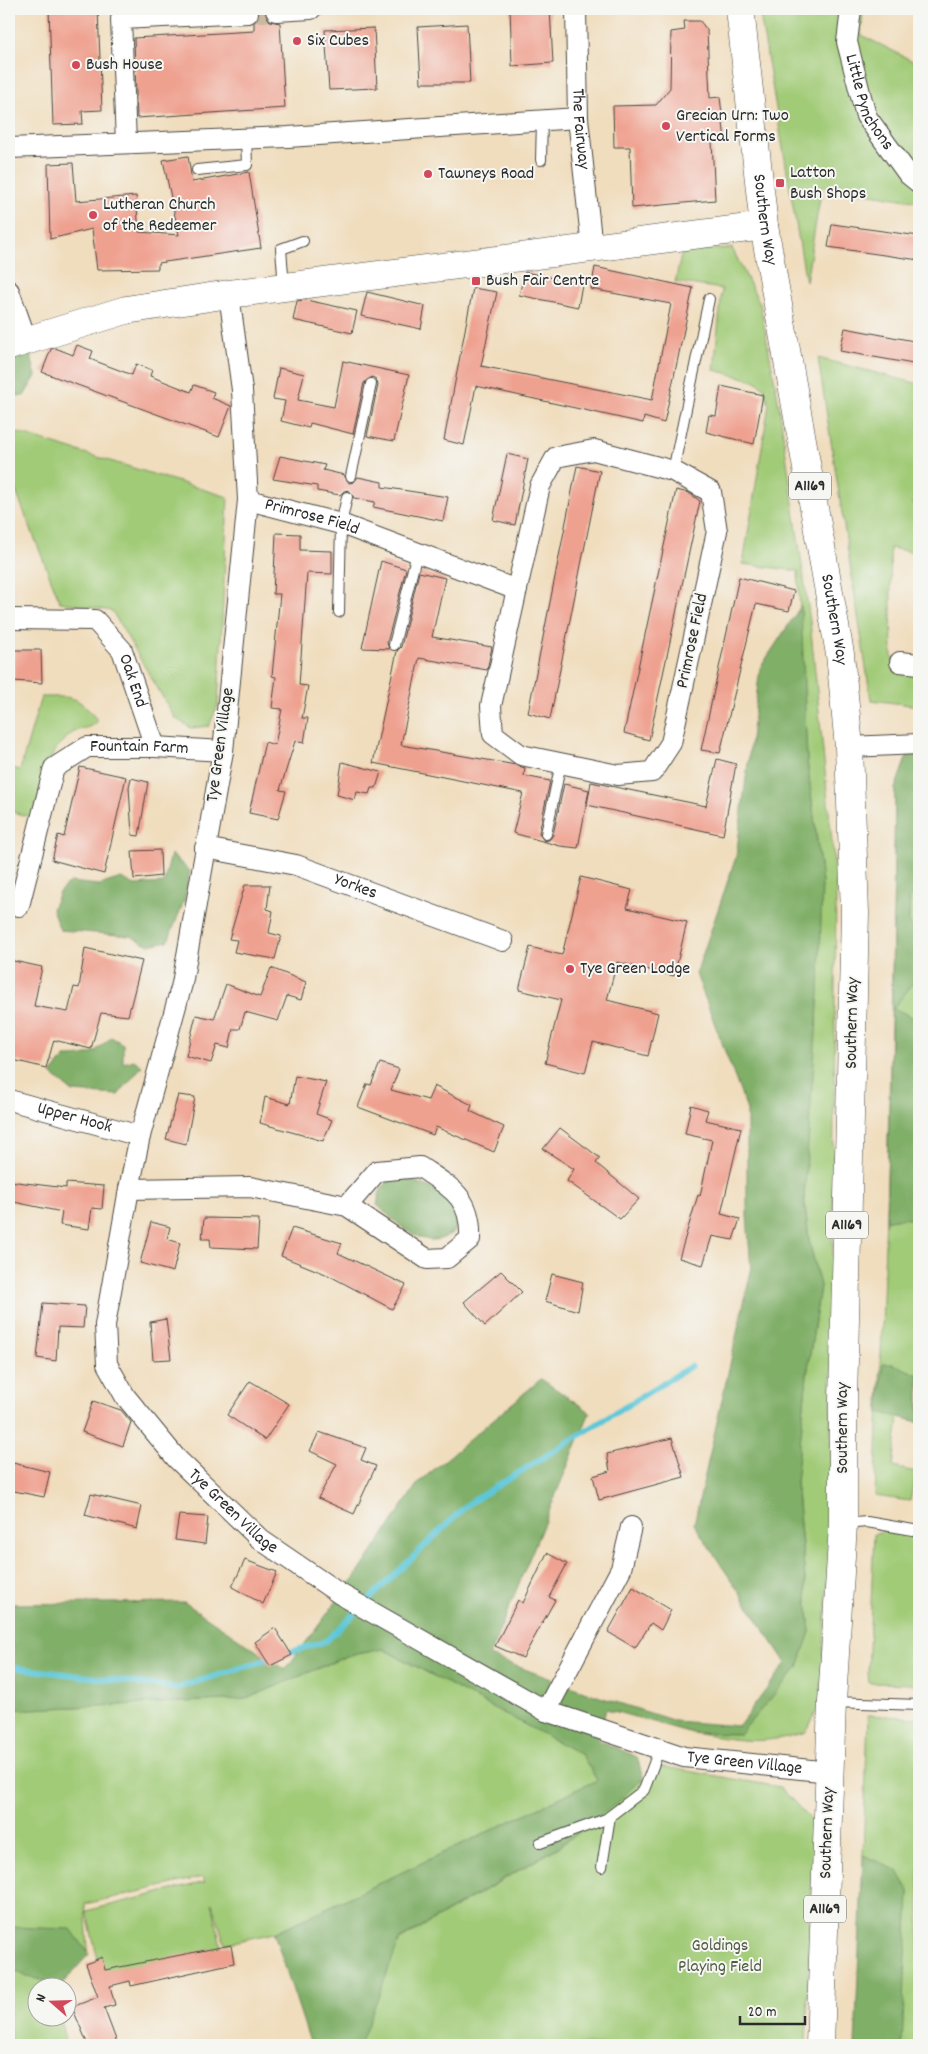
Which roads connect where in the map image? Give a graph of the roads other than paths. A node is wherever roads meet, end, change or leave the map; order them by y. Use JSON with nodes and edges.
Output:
{"nodes":[{"id":1,"x":311,"y":9,"type":"edge"},
{"id":2,"x":576,"y":9,"type":"edge"},
{"id":3,"x":740,"y":9,"type":"edge"},
{"id":4,"x":851,"y":9,"type":"edge"},
{"id":5,"x":276,"y":11,"type":"dead end"},
{"id":6,"x":248,"y":13,"type":"dead end"},
{"id":7,"x":121,"y":14,"type":"edge"},
{"id":8,"x":578,"y":118,"type":"junction"},
{"id":9,"x":542,"y":120,"type":"junction"},
{"id":10,"x":246,"y":139,"type":"junction"},
{"id":11,"x":126,"y":144,"type":"junction"},
{"id":12,"x":9,"y":148,"type":"edge"},
{"id":13,"x":541,"y":160,"type":"dead end"},
{"id":14,"x":197,"y":170,"type":"dead end"},
{"id":15,"x":919,"y":183,"type":"edge"},
{"id":16,"x":764,"y":226,"type":"junction"},
{"id":17,"x":303,"y":241,"type":"dead end"},
{"id":18,"x":592,"y":248,"type":"junction"},
{"id":19,"x":284,"y":287,"type":"junction"},
{"id":20,"x":9,"y":291,"type":"edge"},
{"id":21,"x":229,"y":294,"type":"junction"},
{"id":22,"x":710,"y":299,"type":"dead end"},
{"id":23,"x":17,"y":343,"type":"edge"},
{"id":24,"x":371,"y":384,"type":"dead end"},
{"id":25,"x":673,"y":471,"type":"junction"},
{"id":26,"x":351,"y":476,"type":"dead end"},
{"id":27,"x":347,"y":496,"type":"dead end"},
{"id":28,"x":248,"y":500,"type":"junction"},
{"id":29,"x":341,"y":524,"type":"junction"},
{"id":30,"x":417,"y":552,"type":"junction"},
{"id":31,"x":517,"y":590,"type":"junction"},
{"id":32,"x":339,"y":612,"type":"dead end"},
{"id":33,"x":9,"y":619,"type":"edge"},
{"id":34,"x":394,"y":645,"type":"dead end"},
{"id":35,"x":919,"y":744,"type":"edge"},
{"id":36,"x":155,"y":747,"type":"junction"},
{"id":37,"x":850,"y":747,"type":"junction"},
{"id":38,"x":223,"y":751,"type":"junction"},
{"id":39,"x":561,"y":763,"type":"junction"},
{"id":40,"x":546,"y":834,"type":"dead end"},
{"id":41,"x":204,"y":848,"type":"junction"},
{"id":42,"x":14,"y":905,"type":"edge"},
{"id":43,"x":504,"y":941,"type":"dead end"},
{"id":44,"x":9,"y":1100,"type":"edge"},
{"id":45,"x":140,"y":1136,"type":"junction"},
{"id":46,"x":129,"y":1188,"type":"junction"},
{"id":47,"x":347,"y":1206,"type":"junction"},
{"id":48,"x":843,"y":1524,"type":"junction"},
{"id":49,"x":631,"y":1527,"type":"dead end"},
{"id":50,"x":919,"y":1531,"type":"edge"},
{"id":51,"x":832,"y":1702,"type":"junction"},
{"id":52,"x":919,"y":1705,"type":"edge"},
{"id":53,"x":546,"y":1711,"type":"junction"},
{"id":54,"x":659,"y":1750,"type":"junction"},
{"id":55,"x":830,"y":1772,"type":"junction"},
{"id":56,"x":610,"y":1816,"type":"junction"},
{"id":57,"x":540,"y":1843,"type":"dead end"},
{"id":58,"x":602,"y":1867,"type":"dead end"},
{"id":59,"x":820,"y":2045,"type":"edge"}],
"edges":[{"from":1,"to":5,"type":"street"},
{"from":2,"to":8,"type":"street","name":"The Fairway"},
{"from":3,"to":16,"type":"main road","name":"Southern Way","number":"A1169"},
{"from":4,"to":15,"type":"street","name":"Little Pynchons"},
{"from":6,"to":7,"type":"street"},
{"from":7,"to":11,"type":"street"},
{"from":8,"to":9,"type":"street"},
{"from":8,"to":18,"type":"street","name":"The Fairway"},
{"from":9,"to":10,"type":"street"},
{"from":9,"to":13,"type":"lane"},
{"from":10,"to":11,"type":"street"},
{"from":10,"to":14,"type":"lane"},
{"from":11,"to":12,"type":"street"},
{"from":16,"to":18,"type":"main road"},
{"from":16,"to":37,"type":"main road","name":"Southern Way","number":"A1169"},
{"from":17,"to":19,"type":"lane"},
{"from":18,"to":19,"type":"main road"},
{"from":19,"to":21,"type":"main road"},
{"from":20,"to":23,"type":"street"},
{"from":21,"to":23,"type":"main road"},
{"from":21,"to":28,"type":"street","name":"Tye Green Village"},
{"from":22,"to":25,"type":"lane"},
{"from":24,"to":26,"type":"lane"},
{"from":25,"to":31,"type":"street","name":"Primrose Field"},
{"from":25,"to":39,"type":"street","name":"Primrose Field"},
{"from":27,"to":29,"type":"lane"},
{"from":28,"to":29,"type":"street","name":"Primrose Field"},
{"from":28,"to":38,"type":"street","name":"Tye Green Village"},
{"from":29,"to":30,"type":"street","name":"Primrose Field"},
{"from":29,"to":32,"type":"lane"},
{"from":30,"to":31,"type":"street","name":"Primrose Field"},
{"from":30,"to":34,"type":"lane"},
{"from":31,"to":39,"type":"street","name":"Primrose Field"},
{"from":33,"to":36,"type":"street","name":"Oak End"},
{"from":35,"to":37,"type":"street"},
{"from":36,"to":38,"type":"street","name":"Fountain Farm"},
{"from":36,"to":42,"type":"street","name":"Fountain Farm"},
{"from":37,"to":48,"type":"main road","name":"Southern Way","number":"A1169"},
{"from":38,"to":41,"type":"street","name":"Tye Green Village"},
{"from":39,"to":40,"type":"lane"},
{"from":41,"to":43,"type":"street","name":"Yorkes"},
{"from":41,"to":45,"type":"street","name":"Tye Green Village"},
{"from":44,"to":45,"type":"street","name":"Upper Hook"},
{"from":45,"to":46,"type":"street","name":"Tye Green Village"},
{"from":46,"to":47,"type":"street"},
{"from":46,"to":53,"type":"street","name":"Tye Green Village"},
{"from":47,"to":47,"type":"street"},
{"from":48,"to":50,"type":"lane"},
{"from":48,"to":51,"type":"main road","name":"Southern Way","number":"A1169"},
{"from":49,"to":53,"type":"street"},
{"from":51,"to":52,"type":"lane"},
{"from":51,"to":55,"type":"main road","name":"Southern Way","number":"A1169"},
{"from":53,"to":54,"type":"street","name":"Tye Green Village"},
{"from":54,"to":55,"type":"street","name":"Tye Green Village"},
{"from":54,"to":56,"type":"lane"},
{"from":55,"to":59,"type":"main road","name":"Southern Way","number":"A1169"},
{"from":56,"to":57,"type":"lane"},
{"from":56,"to":58,"type":"lane"}]}
